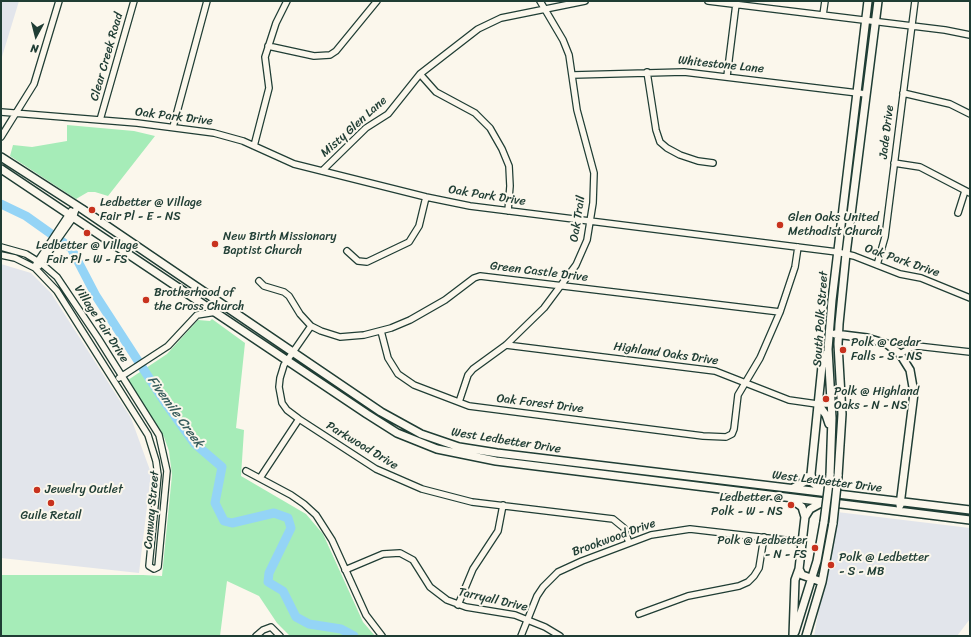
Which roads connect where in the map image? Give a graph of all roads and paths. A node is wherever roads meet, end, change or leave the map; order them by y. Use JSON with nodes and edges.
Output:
{"nodes":[{"id":1,"x":59,"y":1,"type":"edge"},
{"id":2,"x":134,"y":1,"type":"edge"},
{"id":3,"x":208,"y":1,"type":"edge"},
{"id":4,"x":287,"y":1,"type":"edge"},
{"id":5,"x":377,"y":1,"type":"edge"},
{"id":6,"x":540,"y":1,"type":"edge"},
{"id":7,"x":585,"y":1,"type":"edge"},
{"id":8,"x":708,"y":1,"type":"edge"},
{"id":9,"x":825,"y":1,"type":"edge"},
{"id":10,"x":868,"y":1,"type":"edge"},
{"id":11,"x":878,"y":1,"type":"edge"},
{"id":12,"x":914,"y":1,"type":"edge"},
{"id":13,"x":736,"y":4,"type":"junction"},
{"id":14,"x":544,"y":8,"type":"junction"},
{"id":15,"x":823,"y":15,"type":"junction"},
{"id":16,"x":866,"y":20,"type":"junction"},
{"id":17,"x":875,"y":22,"type":"junction"},
{"id":18,"x":912,"y":26,"type":"junction"},
{"id":19,"x":970,"y":35,"type":"edge"},
{"id":20,"x":268,"y":46,"type":"junction"},
{"id":21,"x":647,"y":72,"type":"junction"},
{"id":22,"x":420,"y":74,"type":"junction"},
{"id":23,"x":573,"y":75,"type":"junction"},
{"id":24,"x":727,"y":76,"type":"junction"},
{"id":25,"x":856,"y":93,"type":"junction"},
{"id":26,"x":903,"y":93,"type":"junction"},
{"id":27,"x":866,"y":94,"type":"junction"},
{"id":28,"x":1,"y":112,"type":"edge"},
{"id":29,"x":16,"y":113,"type":"junction"},
{"id":30,"x":970,"y":114,"type":"edge"},
{"id":31,"x":100,"y":120,"type":"junction"},
{"id":32,"x":173,"y":127,"type":"junction"},
{"id":33,"x":1,"y":137,"type":"edge"},
{"id":34,"x":254,"y":146,"type":"junction"},
{"id":35,"x":1,"y":157,"type":"edge"},
{"id":36,"x":713,"y":162,"type":"dead end"},
{"id":37,"x":894,"y":163,"type":"junction"},
{"id":38,"x":1,"y":169,"type":"edge"},
{"id":39,"x":322,"y":171,"type":"junction"},
{"id":40,"x":968,"y":192,"type":"edge"},
{"id":41,"x":844,"y":194,"type":"junction"},
{"id":42,"x":854,"y":195,"type":"junction"},
{"id":43,"x":426,"y":197,"type":"junction"},
{"id":44,"x":77,"y":206,"type":"junction"},
{"id":45,"x":508,"y":211,"type":"junction"},
{"id":46,"x":958,"y":213,"type":"dead end"},
{"id":47,"x":68,"y":219,"type":"junction"},
{"id":48,"x":590,"y":221,"type":"junction"},
{"id":49,"x":798,"y":247,"type":"junction"},
{"id":50,"x":1,"y":248,"type":"edge"},
{"id":51,"x":347,"y":251,"type":"dead end"},
{"id":52,"x":837,"y":252,"type":"junction"},
{"id":53,"x":846,"y":254,"type":"junction"},
{"id":54,"x":1,"y":255,"type":"edge"},
{"id":55,"x":41,"y":260,"type":"junction"},
{"id":56,"x":877,"y":265,"type":"junction"},
{"id":57,"x":35,"y":268,"type":"junction"},
{"id":58,"x":259,"y":281,"type":"dead end"},
{"id":59,"x":562,"y":285,"type":"junction"},
{"id":60,"x":970,"y":298,"type":"edge"},
{"id":61,"x":216,"y":312,"type":"junction"},
{"id":62,"x":780,"y":312,"type":"junction"},
{"id":63,"x":311,"y":326,"type":"junction"},
{"id":64,"x":381,"y":331,"type":"junction"},
{"id":65,"x":829,"y":333,"type":"junction"},
{"id":66,"x":839,"y":334,"type":"junction"},
{"id":67,"x":506,"y":345,"type":"junction"},
{"id":68,"x":828,"y":349,"type":"junction"},
{"id":69,"x":293,"y":352,"type":"junction"},
{"id":70,"x":970,"y":352,"type":"edge"},
{"id":71,"x":900,"y":354,"type":"junction"},
{"id":72,"x":287,"y":361,"type":"junction"},
{"id":73,"x":122,"y":377,"type":"junction"},
{"id":74,"x":114,"y":381,"type":"junction"},
{"id":75,"x":745,"y":382,"type":"junction"},
{"id":76,"x":459,"y":402,"type":"junction"},
{"id":77,"x":817,"y":404,"type":"junction"},
{"id":78,"x":842,"y":404,"type":"junction"},
{"id":79,"x":831,"y":405,"type":"junction"},
{"id":80,"x":299,"y":419,"type":"junction"},
{"id":81,"x":831,"y":432,"type":"junction"},
{"id":82,"x":497,"y":453,"type":"junction"},
{"id":83,"x":496,"y":461,"type":"junction"},
{"id":84,"x":246,"y":471,"type":"dead end"},
{"id":85,"x":810,"y":474,"type":"junction"},
{"id":86,"x":260,"y":478,"type":"junction"},
{"id":87,"x":729,"y":481,"type":"junction"},
{"id":88,"x":791,"y":488,"type":"junction"},
{"id":89,"x":728,"y":490,"type":"junction"},
{"id":90,"x":833,"y":493,"type":"junction"},
{"id":91,"x":790,"y":498,"type":"junction"},
{"id":92,"x":900,"y":501,"type":"junction"},
{"id":93,"x":823,"y":502,"type":"junction"},
{"id":94,"x":502,"y":505,"type":"junction"},
{"id":95,"x":970,"y":510,"type":"edge"},
{"id":96,"x":899,"y":512,"type":"junction"},
{"id":97,"x":805,"y":517,"type":"junction"},
{"id":98,"x":970,"y":520,"type":"edge"},
{"id":99,"x":764,"y":537,"type":"junction"},
{"id":100,"x":802,"y":542,"type":"junction"},
{"id":101,"x":630,"y":543,"type":"junction"},
{"id":102,"x":799,"y":569,"type":"junction"},
{"id":103,"x":345,"y":570,"type":"junction"},
{"id":104,"x":812,"y":579,"type":"junction"},
{"id":105,"x":822,"y":582,"type":"junction"},
{"id":106,"x":458,"y":605,"type":"junction"},
{"id":107,"x":639,"y":614,"type":"dead end"},
{"id":108,"x":528,"y":619,"type":"junction"},
{"id":109,"x":256,"y":636,"type":"edge"},
{"id":110,"x":280,"y":636,"type":"edge"},
{"id":111,"x":382,"y":636,"type":"edge"},
{"id":112,"x":521,"y":636,"type":"edge"},
{"id":113,"x":560,"y":636,"type":"edge"},
{"id":114,"x":794,"y":636,"type":"edge"},
{"id":115,"x":806,"y":636,"type":"edge"}],
"edges":[{"from":1,"to":29,"type":"street"},
{"from":2,"to":31,"type":"street","name":"Clear Creek Road"},
{"from":3,"to":32,"type":"street"},
{"from":4,"to":20,"type":"street"},
{"from":5,"to":20,"type":"street"},
{"from":6,"to":14,"type":"street","name":"Oak Trail"},
{"from":7,"to":14,"type":"street","name":"Misty Glen Lane"},
{"from":8,"to":13,"type":"street"},
{"from":9,"to":15,"type":"street"},
{"from":10,"to":16,"type":"main road","name":"South Polk Street"},
{"from":11,"to":17,"type":"main road","name":"South Polk Street"},
{"from":12,"to":18,"type":"street","name":"Jade Drive"},
{"from":13,"to":15,"type":"street"},
{"from":13,"to":24,"type":"street"},
{"from":14,"to":22,"type":"street","name":"Misty Glen Lane"},
{"from":14,"to":23,"type":"street","name":"Oak Trail"},
{"from":15,"to":16,"type":"street"},
{"from":16,"to":17,"type":"street"},
{"from":16,"to":25,"type":"main road","name":"South Polk Street"},
{"from":17,"to":18,"type":"street"},
{"from":17,"to":27,"type":"main road","name":"South Polk Street"},
{"from":18,"to":19,"type":"street"},
{"from":18,"to":26,"type":"street","name":"Jade Drive"},
{"from":20,"to":34,"type":"street"},
{"from":21,"to":23,"type":"street","name":"Whitestone Lane"},
{"from":21,"to":24,"type":"street","name":"Whitestone Lane"},
{"from":21,"to":36,"type":"street"},
{"from":22,"to":39,"type":"street","name":"Misty Glen Lane"},
{"from":22,"to":45,"type":"street"},
{"from":23,"to":48,"type":"street","name":"Oak Trail"},
{"from":24,"to":25,"type":"street","name":"Whitestone Lane"},
{"from":25,"to":27,"type":"street","name":"Whitestone Lane"},
{"from":25,"to":41,"type":"main road","name":"South Polk Street"},
{"from":26,"to":30,"type":"street"},
{"from":26,"to":37,"type":"street","name":"Jade Drive"},
{"from":27,"to":42,"type":"main road","name":"South Polk Street"},
{"from":28,"to":29,"type":"street","name":"Oak Park Drive"},
{"from":29,"to":31,"type":"street","name":"Oak Park Drive"},
{"from":29,"to":33,"type":"street"},
{"from":31,"to":32,"type":"street","name":"Oak Park Drive"},
{"from":32,"to":34,"type":"street","name":"Oak Park Drive"},
{"from":34,"to":39,"type":"street","name":"Oak Park Drive"},
{"from":35,"to":44,"type":"main road","name":"West Ledbetter Drive"},
{"from":37,"to":40,"type":"street"},
{"from":37,"to":56,"type":"street","name":"Jade Drive"},
{"from":38,"to":47,"type":"main road","name":"West Ledbetter Drive"},
{"from":39,"to":43,"type":"street","name":"Oak Park Drive"},
{"from":40,"to":46,"type":"street"},
{"from":41,"to":42,"type":"main road"},
{"from":41,"to":52,"type":"main road","name":"South Polk Street"},
{"from":42,"to":53,"type":"main road","name":"South Polk Street"},
{"from":43,"to":45,"type":"street","name":"Oak Park Drive"},
{"from":43,"to":51,"type":"street"},
{"from":44,"to":47,"type":"street"},
{"from":44,"to":69,"type":"main road","name":"West Ledbetter Drive"},
{"from":45,"to":48,"type":"street","name":"Oak Park Drive"},
{"from":47,"to":55,"type":"street"},
{"from":47,"to":61,"type":"main road","name":"West Ledbetter Drive"},
{"from":48,"to":49,"type":"street","name":"Oak Park Drive"},
{"from":48,"to":59,"type":"street","name":"Oak Trail"},
{"from":49,"to":52,"type":"street","name":"Oak Park Drive"},
{"from":49,"to":62,"type":"street"},
{"from":50,"to":55,"type":"street","name":"Village Fair Drive"},
{"from":52,"to":53,"type":"street","name":"Oak Park Drive"},
{"from":52,"to":65,"type":"main road","name":"South Polk Street"},
{"from":53,"to":56,"type":"street","name":"Oak Park Drive"},
{"from":53,"to":66,"type":"main road","name":"South Polk Street"},
{"from":54,"to":57,"type":"street","name":"Village Fair Drive"},
{"from":55,"to":57,"type":"street"},
{"from":55,"to":73,"type":"street","name":"Village Fair Drive"},
{"from":56,"to":60,"type":"street","name":"Oak Park Drive"},
{"from":57,"to":74,"type":"street","name":"Village Fair Drive"},
{"from":58,"to":63,"type":"street","name":"Green Castle Drive"},
{"from":59,"to":62,"type":"street","name":"Green Castle Drive"},
{"from":59,"to":64,"type":"street","name":"Green Castle Drive"},
{"from":59,"to":67,"type":"street","name":"Oak Trail"},
{"from":61,"to":72,"type":"main road","name":"West Ledbetter Drive"},
{"from":61,"to":73,"type":"street"},
{"from":62,"to":75,"type":"street"},
{"from":63,"to":64,"type":"street","name":"Green Castle Drive"},
{"from":63,"to":69,"type":"street","name":"Parkwood Drive"},
{"from":64,"to":76,"type":"street","name":"Oak Forest Drive"},
{"from":65,"to":66,"type":"main road"},
{"from":65,"to":68,"type":"main road","name":"South Polk Street"},
{"from":66,"to":71,"type":"main road"},
{"from":66,"to":78,"type":"main road","name":"South Polk Street"},
{"from":67,"to":75,"type":"street","name":"Highland Oaks Drive"},
{"from":67,"to":76,"type":"street","name":"Oak Trail"},
{"from":68,"to":77,"type":"main road"},
{"from":68,"to":79,"type":"main road","name":"South Polk Street"},
{"from":69,"to":72,"type":"street","name":"Parkwood Drive"},
{"from":69,"to":82,"type":"main road","name":"West Ledbetter Drive"},
{"from":70,"to":71,"type":"street"},
{"from":71,"to":92,"type":"main road"},
{"from":72,"to":80,"type":"street","name":"Parkwood Drive"},
{"from":72,"to":83,"type":"main road","name":"West Ledbetter Drive"},
{"from":73,"to":74,"type":"street"},
{"from":73,"to":74,"type":"street","name":"Conway Street"},
{"from":75,"to":76,"type":"street","name":"Oak Forest Drive"},
{"from":75,"to":77,"type":"street","name":"Highland Oaks Drive"},
{"from":77,"to":79,"type":"street","name":"Highland Oaks Drive"},
{"from":77,"to":81,"type":"main road"},
{"from":77,"to":85,"type":"main road"},
{"from":78,"to":79,"type":"street","name":"Highland Oaks Drive"},
{"from":78,"to":105,"type":"main road","name":"South Polk Street","bridge":true},
{"from":79,"to":81,"type":"main road","name":"South Polk Street"},
{"from":80,"to":86,"type":"street"},
{"from":80,"to":94,"type":"street","name":"Parkwood Drive"},
{"from":81,"to":104,"type":"main road","name":"South Polk Street","bridge":true},
{"from":82,"to":83,"type":"main road"},
{"from":82,"to":87,"type":"main road","name":"West Ledbetter Drive"},
{"from":83,"to":89,"type":"main road","name":"West Ledbetter Drive"},
{"from":84,"to":86,"type":"street"},
{"from":85,"to":88,"type":"main road"},
{"from":85,"to":90,"type":"main road"},
{"from":86,"to":103,"type":"street"},
{"from":87,"to":88,"type":"main road","name":"West Ledbetter Drive"},
{"from":87,"to":89,"type":"main road"},
{"from":88,"to":90,"type":"main road","name":"West Ledbetter Drive"},
{"from":89,"to":91,"type":"main road","name":"West Ledbetter Drive"},
{"from":90,"to":92,"type":"main road","name":"West Ledbetter Drive"},
{"from":91,"to":93,"type":"main road","name":"West Ledbetter Drive"},
{"from":91,"to":97,"type":"main road"},
{"from":92,"to":95,"type":"main road","name":"West Ledbetter Drive"},
{"from":92,"to":96,"type":"main road"},
{"from":93,"to":96,"type":"main road","name":"West Ledbetter Drive"},
{"from":93,"to":97,"type":"main road"},
{"from":94,"to":101,"type":"street","name":"Parkwood Drive"},
{"from":94,"to":106,"type":"street"},
{"from":96,"to":98,"type":"main road","name":"West Ledbetter Drive"},
{"from":97,"to":100,"type":"main road"},
{"from":99,"to":100,"type":"street","name":"Brookwood Drive"},
{"from":99,"to":101,"type":"street","name":"Brookwood Drive"},
{"from":99,"to":107,"type":"street"},
{"from":100,"to":102,"type":"main road"},
{"from":101,"to":108,"type":"street","name":"Brookwood Drive"},
{"from":102,"to":104,"type":"main road"},
{"from":102,"to":114,"type":"main road"},
{"from":103,"to":106,"type":"street","name":"Tarryall Drive"},
{"from":103,"to":111,"type":"street"},
{"from":104,"to":105,"type":"main road"},
{"from":104,"to":114,"type":"main road","name":"South Polk Street"},
{"from":105,"to":115,"type":"main road","name":"South Polk Street"},
{"from":106,"to":108,"type":"street","name":"Tarryall Drive"},
{"from":108,"to":112,"type":"street","name":"Brookwood Drive"},
{"from":108,"to":113,"type":"street","name":"Tarryall Drive"},
{"from":109,"to":110,"type":"street"}]}
